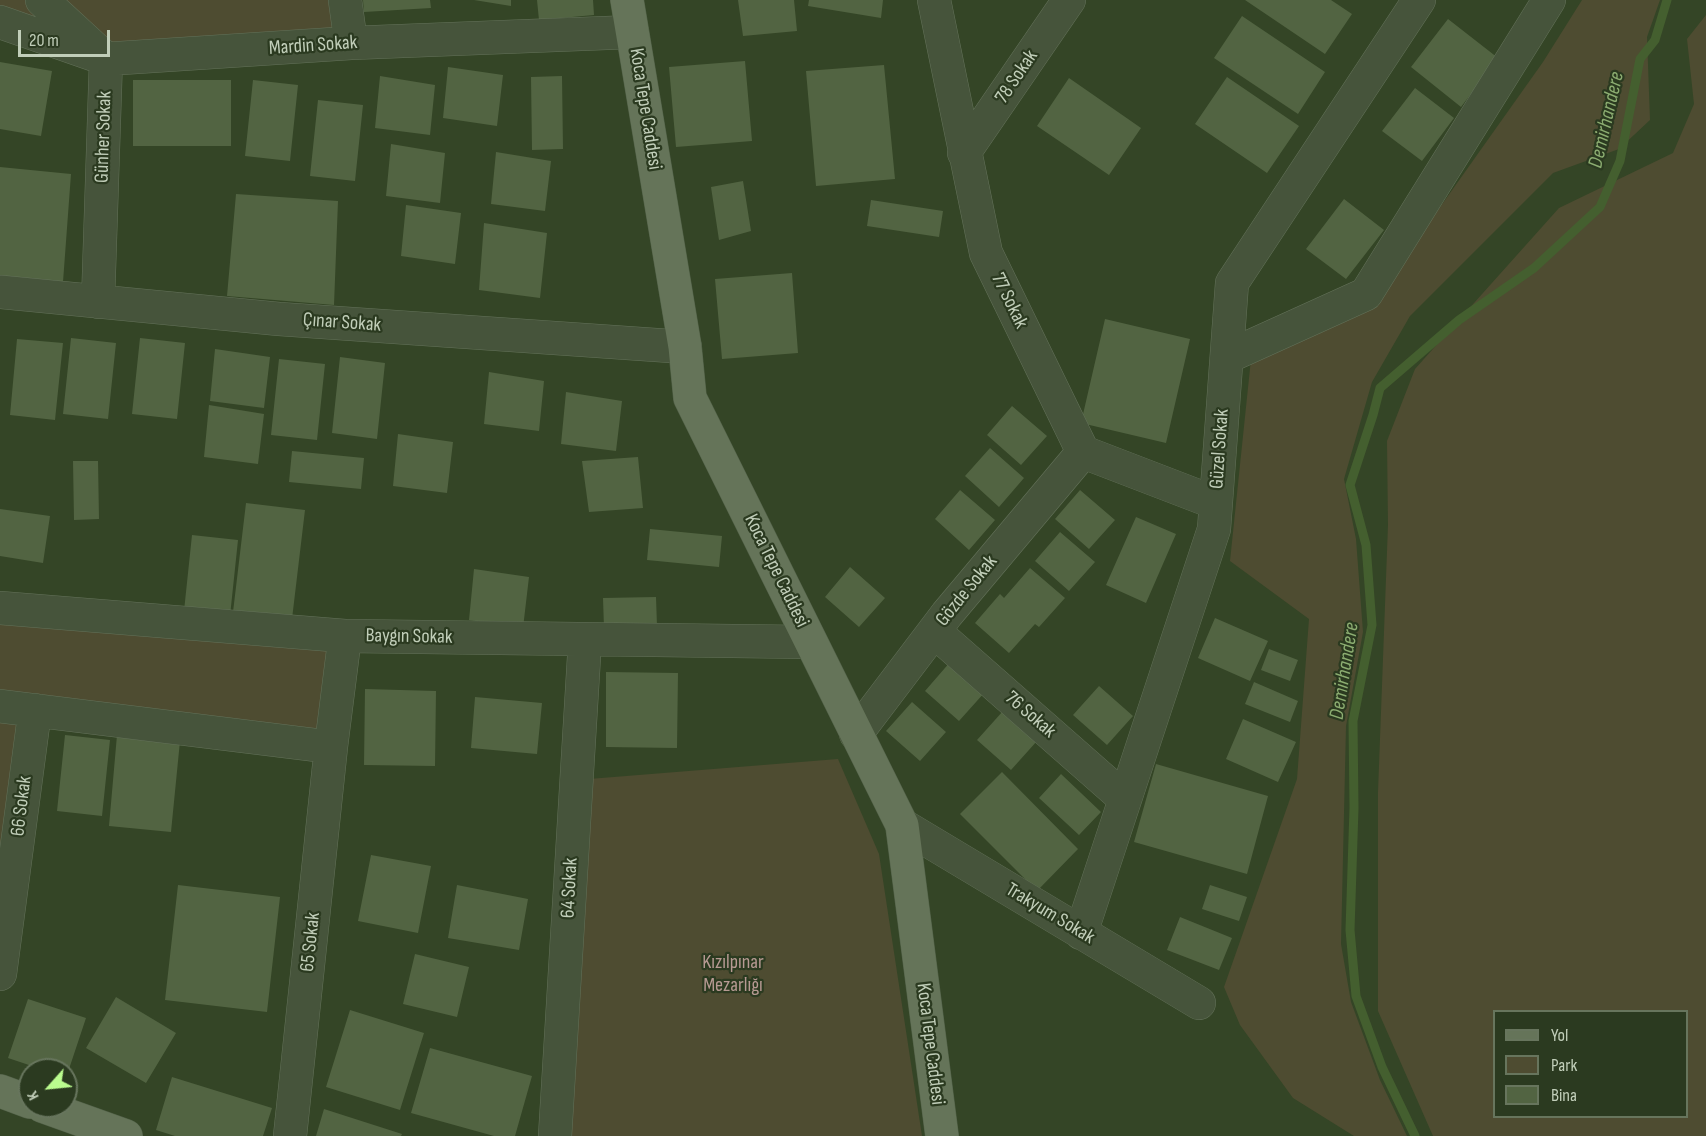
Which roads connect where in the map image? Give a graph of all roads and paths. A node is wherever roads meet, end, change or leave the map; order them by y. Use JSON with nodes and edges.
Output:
{"nodes":[{"id":1,"x":42,"y":0,"type":"edge"},
{"id":2,"x":345,"y":0,"type":"edge"},
{"id":3,"x":627,"y":0,"type":"edge"},
{"id":4,"x":934,"y":0,"type":"edge"},
{"id":5,"x":1069,"y":0,"type":"edge"},
{"id":6,"x":1419,"y":0,"type":"edge"},
{"id":7,"x":1549,"y":0,"type":"edge"},
{"id":8,"x":0,"y":22,"type":"edge"},
{"id":9,"x":632,"y":32,"type":"junction"},
{"id":10,"x":351,"y":43,"type":"junction"},
{"id":11,"x":106,"y":60,"type":"junction"},
{"id":12,"x":964,"y":153,"type":"junction"},
{"id":13,"x":0,"y":292,"type":"edge"},
{"id":14,"x":98,"y":302,"type":"junction"},
{"id":15,"x":685,"y":347,"type":"junction"},
{"id":16,"x":1227,"y":357,"type":"junction"},
{"id":17,"x":1083,"y":452,"type":"junction"},
{"id":18,"x":1216,"y":503,"type":"junction"},
{"id":19,"x":0,"y":608,"type":"edge"},
{"id":20,"x":934,"y":631,"type":"junction"},
{"id":21,"x":345,"y":636,"type":"junction"},
{"id":22,"x":585,"y":640,"type":"junction"},
{"id":23,"x":810,"y":642,"type":"junction"},
{"id":24,"x":0,"y":706,"type":"edge"},
{"id":25,"x":35,"y":710,"type":"junction"},
{"id":26,"x":856,"y":734,"type":"junction"},
{"id":27,"x":331,"y":747,"type":"junction"},
{"id":28,"x":1125,"y":798,"type":"junction"},
{"id":29,"x":902,"y":825,"type":"junction"},
{"id":30,"x":1081,"y":933,"type":"junction"},
{"id":31,"x":0,"y":974,"type":"edge"},
{"id":32,"x":1198,"y":1003,"type":"dead end"},
{"id":33,"x":0,"y":1091,"type":"edge"},
{"id":34,"x":18,"y":1098,"type":"edge"},
{"id":35,"x":76,"y":1118,"type":"edge"},
{"id":36,"x":126,"y":1136,"type":"edge"},
{"id":37,"x":290,"y":1136,"type":"edge"},
{"id":38,"x":555,"y":1136,"type":"edge"},
{"id":39,"x":942,"y":1136,"type":"edge"}],
"edges":[{"from":1,"to":11,"type":"street"},
{"from":2,"to":10,"type":"street"},
{"from":3,"to":9,"type":"main road","name":"Koca Tepe Caddesi"},
{"from":4,"to":12,"type":"street","name":"77 Sokak"},
{"from":5,"to":12,"type":"street","name":"78 Sokak"},
{"from":6,"to":16,"type":"street","name":"Güzel Sokak"},
{"from":7,"to":16,"type":"street"},
{"from":8,"to":11,"type":"street","name":"Mardin Sokak"},
{"from":9,"to":10,"type":"street","name":"Mardin Sokak"},
{"from":9,"to":15,"type":"main road","name":"Koca Tepe Caddesi"},
{"from":10,"to":11,"type":"street","name":"Mardin Sokak"},
{"from":11,"to":14,"type":"street","name":"Günher Sokak"},
{"from":12,"to":17,"type":"street","name":"77 Sokak"},
{"from":13,"to":14,"type":"street","name":"Çınar Sokak"},
{"from":14,"to":15,"type":"street","name":"Çınar Sokak"},
{"from":15,"to":23,"type":"main road","name":"Koca Tepe Caddesi"},
{"from":16,"to":18,"type":"street","name":"Güzel Sokak"},
{"from":17,"to":18,"type":"street"},
{"from":17,"to":20,"type":"street","name":"Gözde Sokak"},
{"from":18,"to":28,"type":"street","name":"Güzel Sokak"},
{"from":19,"to":21,"type":"street"},
{"from":20,"to":26,"type":"street","name":"Gözde Sokak"},
{"from":20,"to":28,"type":"street","name":"76 Sokak"},
{"from":21,"to":22,"type":"street","name":"Baygın Sokak"},
{"from":21,"to":27,"type":"street","name":"Baygın Sokak"},
{"from":22,"to":23,"type":"street","name":"Baygın Sokak"},
{"from":22,"to":38,"type":"street","name":"64 Sokak"},
{"from":23,"to":26,"type":"main road","name":"Koca Tepe Caddesi"},
{"from":24,"to":25,"type":"street"},
{"from":25,"to":27,"type":"street"},
{"from":25,"to":31,"type":"street","name":"66 Sokak"},
{"from":26,"to":29,"type":"main road","name":"Koca Tepe Caddesi"},
{"from":27,"to":37,"type":"street","name":"65 Sokak"},
{"from":28,"to":30,"type":"street","name":"Güzel Sokak"},
{"from":29,"to":30,"type":"street","name":"Trakyum Sokak"},
{"from":29,"to":39,"type":"main road","name":"Koca Tepe Caddesi"},
{"from":30,"to":32,"type":"street","name":"Trakyum Sokak"},
{"from":33,"to":34,"type":"main road"},
{"from":35,"to":36,"type":"main road"}]}
